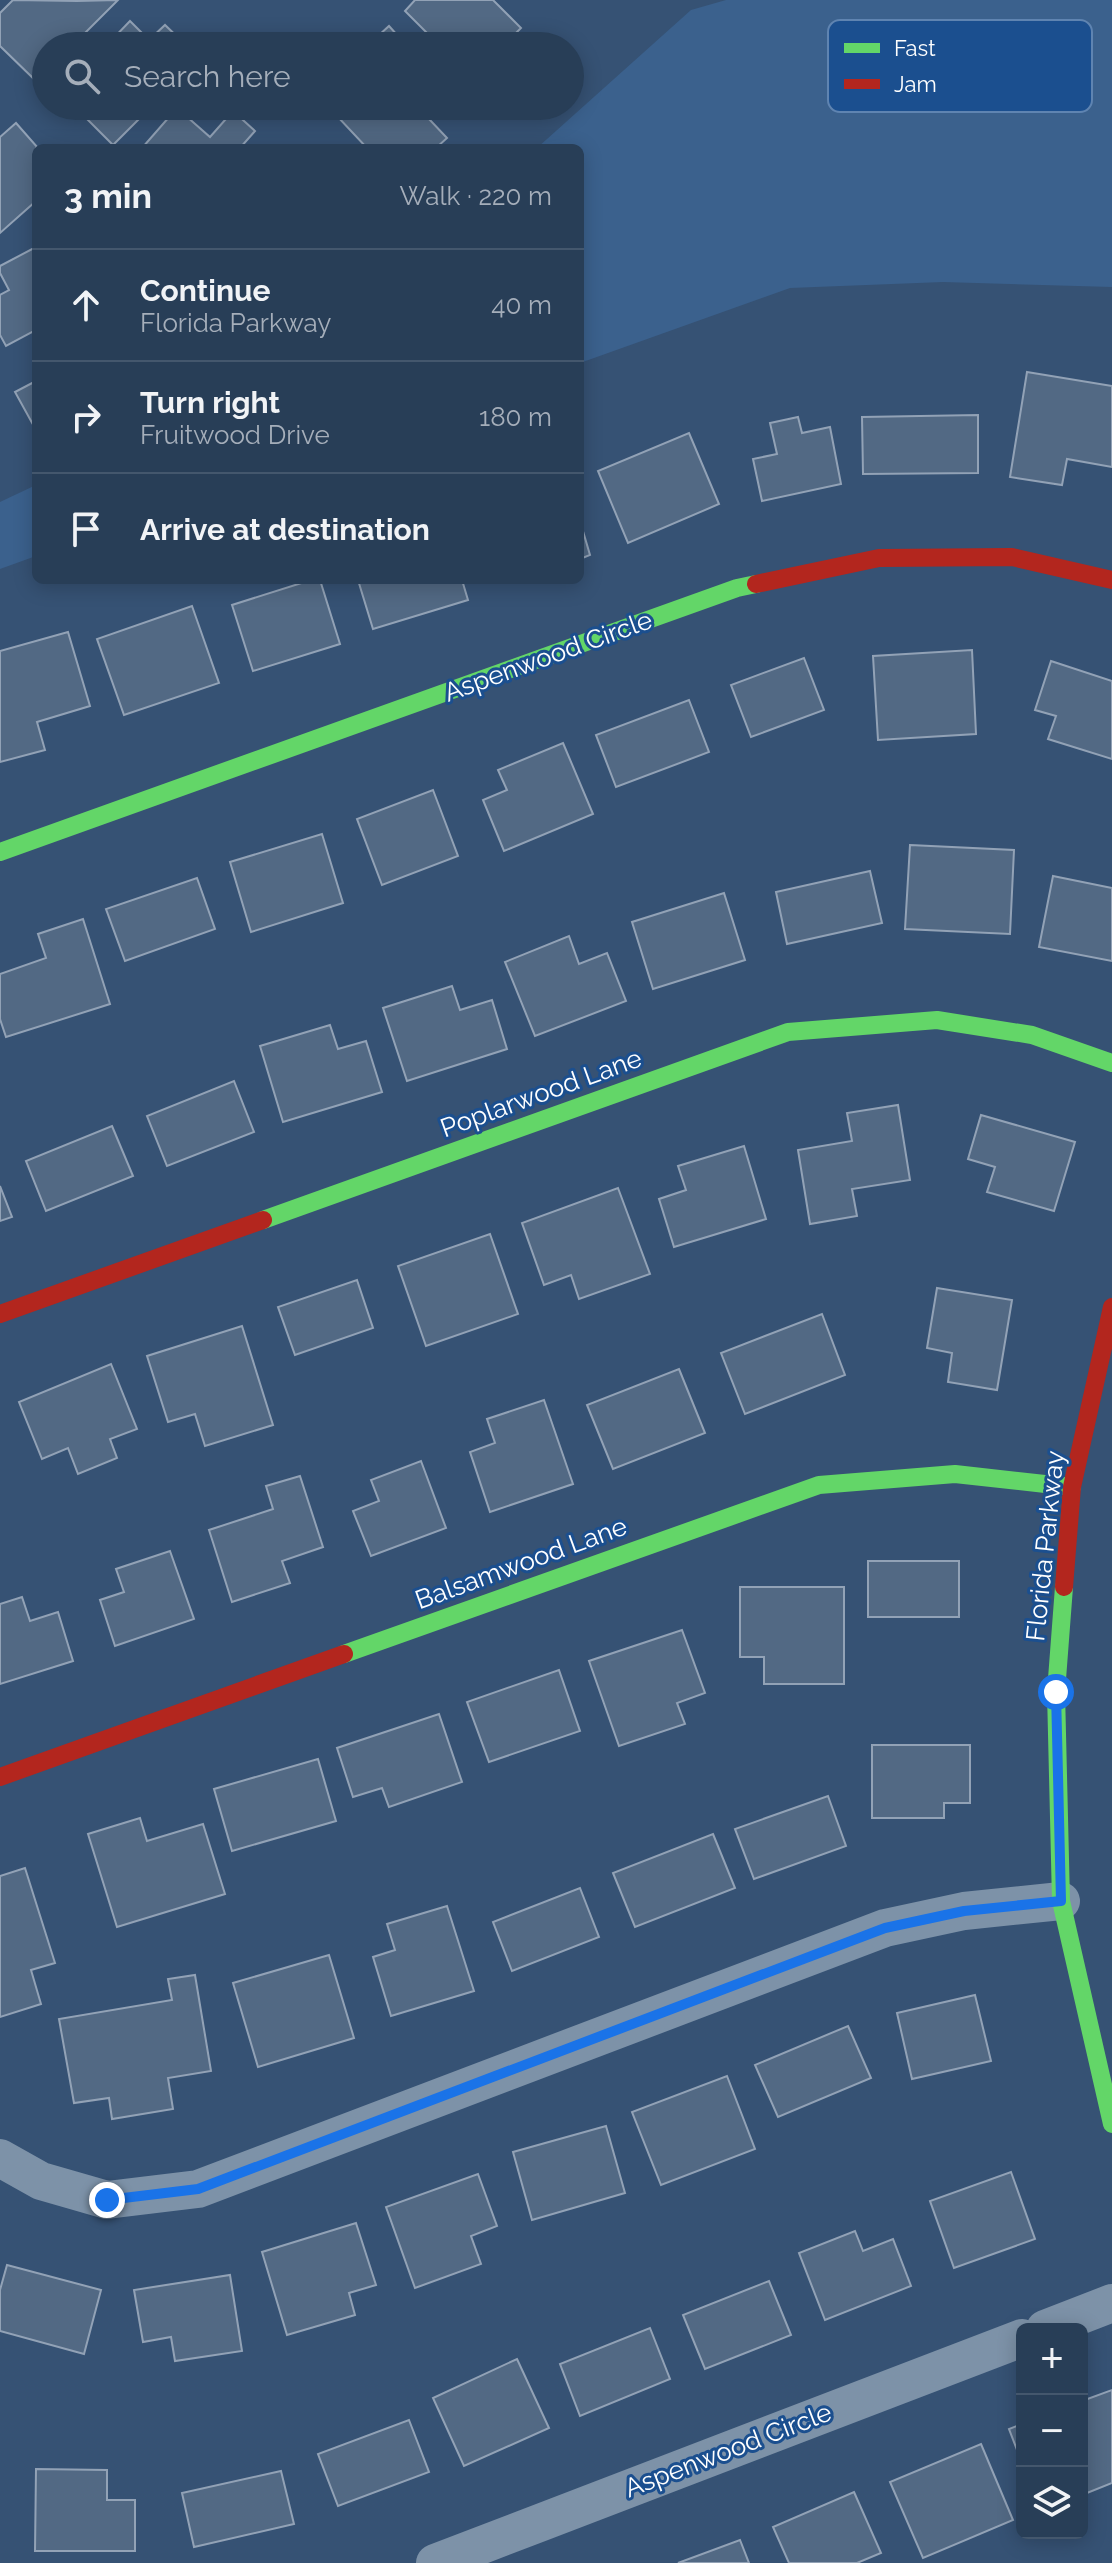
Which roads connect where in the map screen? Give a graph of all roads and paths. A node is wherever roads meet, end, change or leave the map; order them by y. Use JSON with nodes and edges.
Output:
{"nodes":[{"id":1,"x":1112,"y":580,"type":"edge"},
{"id":2,"x":0,"y":852,"type":"edge"},
{"id":3,"x":1112,"y":1063,"type":"edge"},
{"id":4,"x":1112,"y":1307,"type":"edge"},
{"id":5,"x":0,"y":1314,"type":"edge"},
{"id":6,"x":1072,"y":1487,"type":"junction"},
{"id":7,"x":0,"y":1777,"type":"edge"},
{"id":8,"x":1061,"y":1901,"type":"junction"},
{"id":9,"x":1112,"y":2124,"type":"edge"},
{"id":10,"x":0,"y":2158,"type":"edge"},
{"id":11,"x":1112,"y":2303,"type":"edge"},
{"id":12,"x":1060,"y":2323,"type":"edge"},
{"id":13,"x":1016,"y":2340,"type":"edge"},
{"id":14,"x":435,"y":2563,"type":"edge"}],
"edges":[{"from":1,"to":2,"type":"street","name":"Aspenwood Circle"},
{"from":3,"to":5,"type":"street","name":"Poplarwood Lane"},
{"from":4,"to":6,"type":"street","name":"Florida Parkway"},
{"from":6,"to":7,"type":"street","name":"Balsamwood Lane"},
{"from":6,"to":8,"type":"street","name":"Florida Parkway"},
{"from":8,"to":9,"type":"street","name":"Florida Parkway"},
{"from":8,"to":10,"type":"street"},
{"from":11,"to":12,"type":"street"},
{"from":13,"to":14,"type":"street","name":"Aspenwood Circle"}]}
